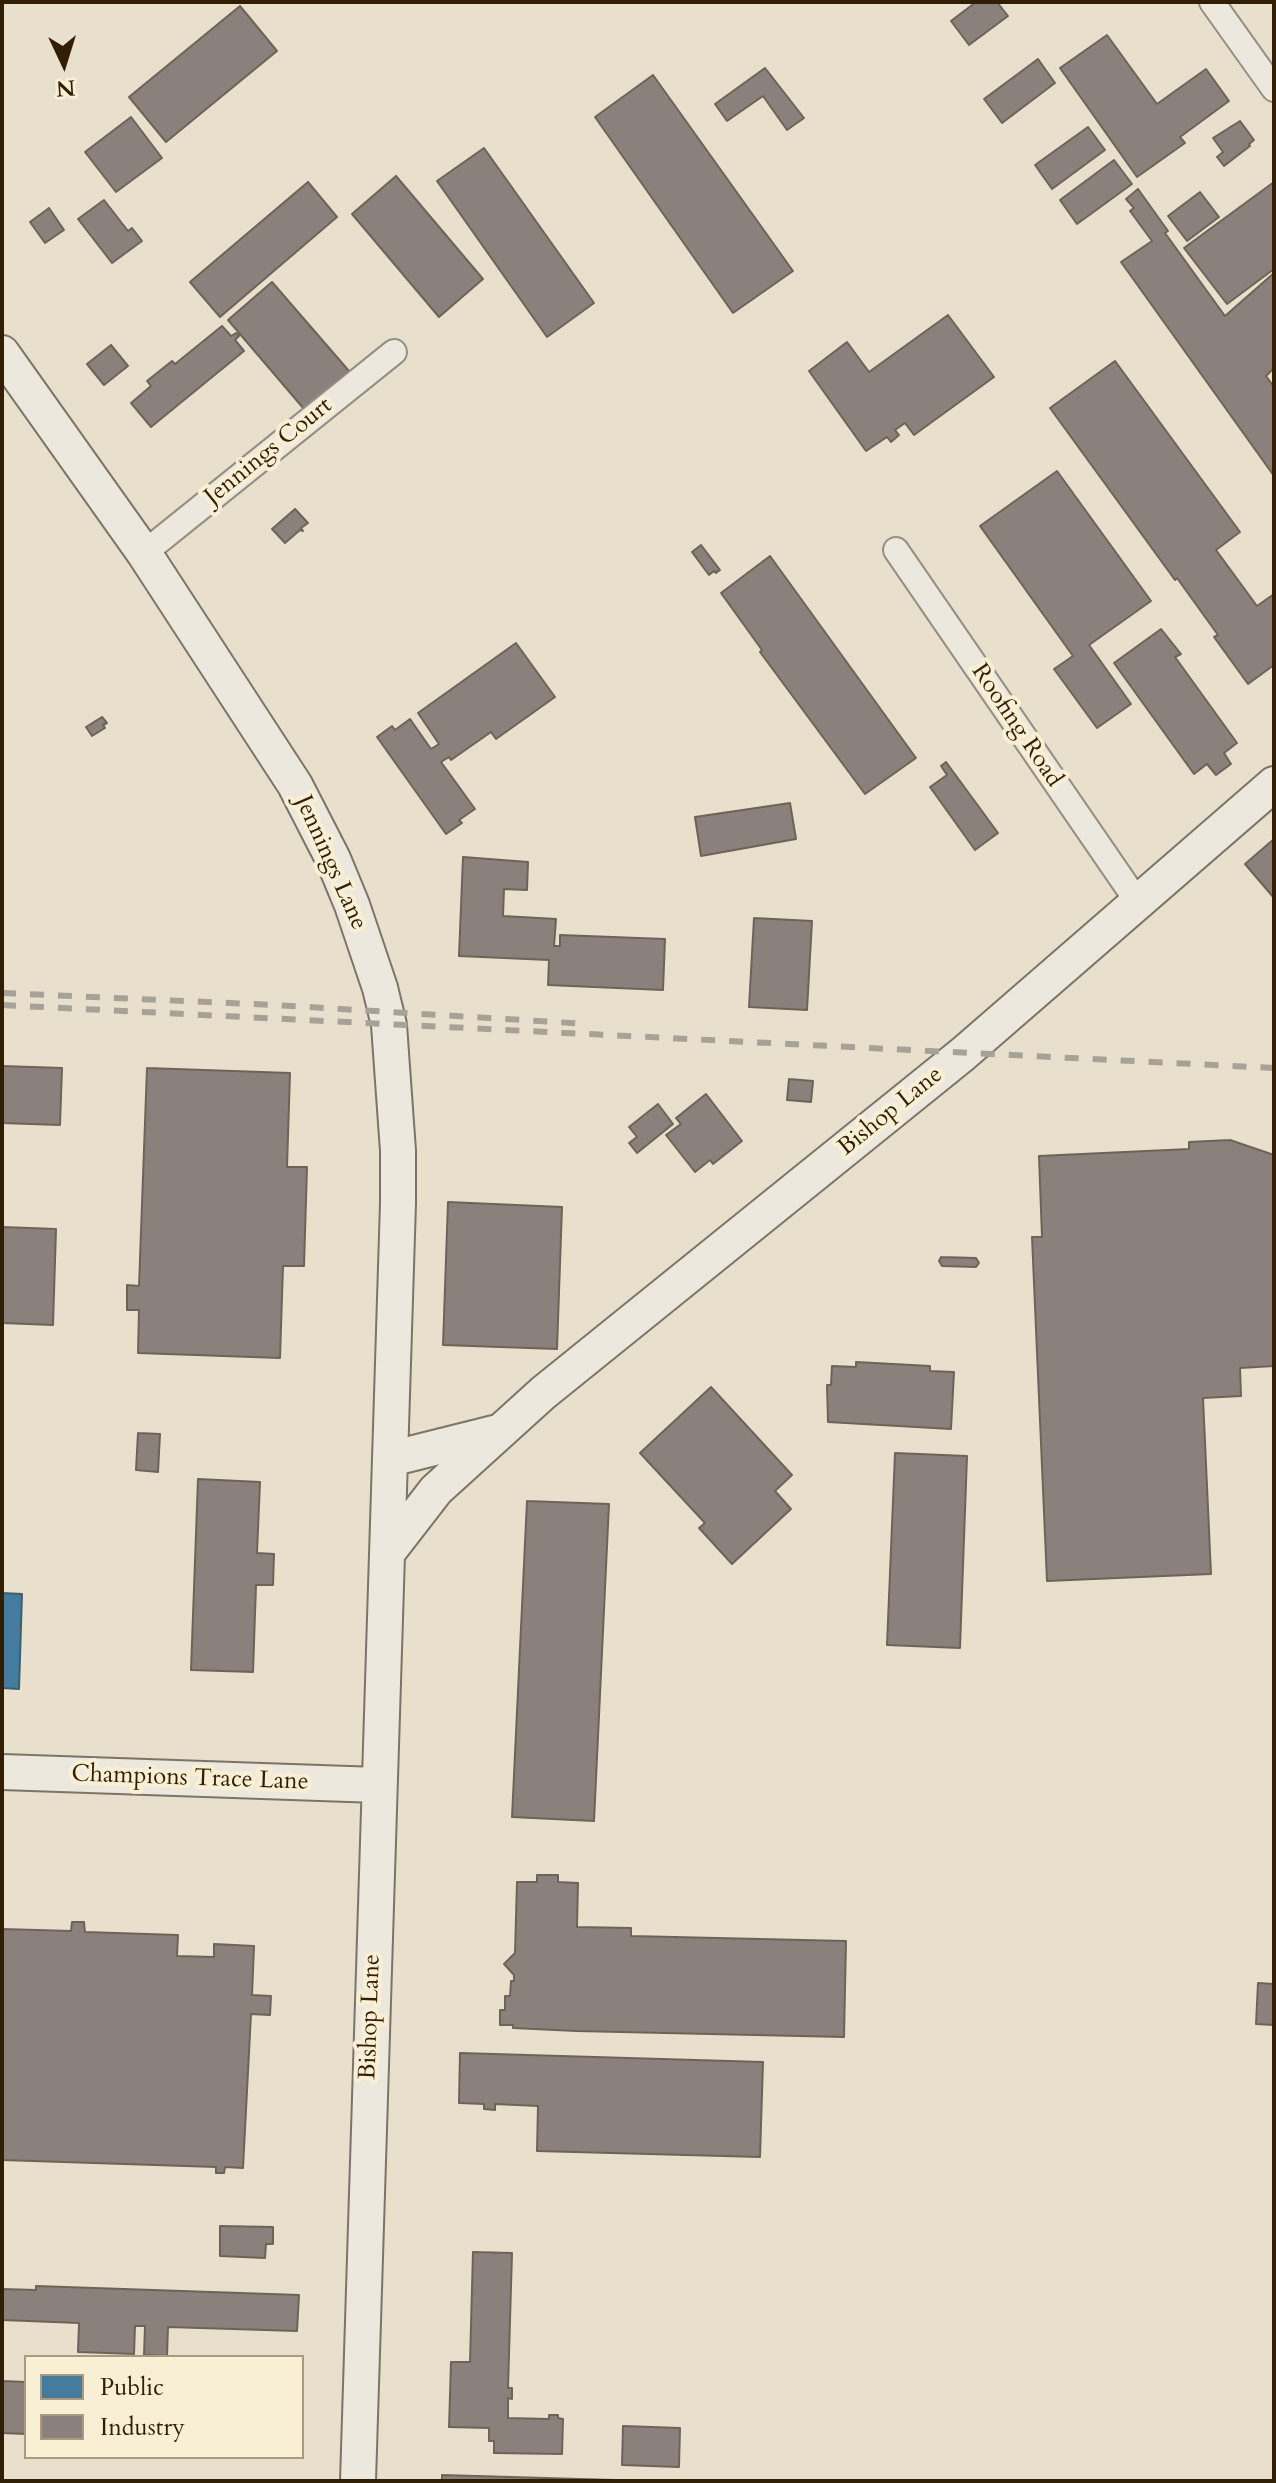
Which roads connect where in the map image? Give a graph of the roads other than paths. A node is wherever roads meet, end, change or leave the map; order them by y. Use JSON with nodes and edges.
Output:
{"nodes":[{"id":1,"x":1212,"y":2,"type":"edge"},
{"id":2,"x":1274,"y":89,"type":"edge"},
{"id":3,"x":394,"y":352,"type":"dead end"},
{"id":4,"x":2,"y":353,"type":"edge"},
{"id":5,"x":896,"y":550,"type":"dead end"},
{"id":6,"x":144,"y":553,"type":"junction"},
{"id":7,"x":1274,"y":784,"type":"edge"},
{"id":8,"x":1137,"y":901,"type":"junction"},
{"id":9,"x":502,"y":1432,"type":"junction"},
{"id":10,"x":390,"y":1459,"type":"junction"},
{"id":11,"x":388,"y":1552,"type":"junction"},
{"id":12,"x":2,"y":1772,"type":"edge"},
{"id":13,"x":378,"y":1785,"type":"junction"},
{"id":14,"x":358,"y":2481,"type":"edge"}],
"edges":[{"from":1,"to":2,"type":"street"},
{"from":3,"to":6,"type":"street","name":"Jennings Court"},
{"from":4,"to":6,"type":"street","name":"Jennings Lane"},
{"from":5,"to":8,"type":"street","name":"Roofing Road"},
{"from":6,"to":10,"type":"street","name":"Jennings Lane"},
{"from":7,"to":8,"type":"street","name":"Bishop Lane"},
{"from":8,"to":9,"type":"street","name":"Bishop Lane"},
{"from":9,"to":10,"type":"street"},
{"from":9,"to":11,"type":"street","name":"Bishop Lane"},
{"from":10,"to":11,"type":"street","name":"Bishop Lane"},
{"from":11,"to":13,"type":"street","name":"Bishop Lane"},
{"from":12,"to":13,"type":"street","name":"Champions Trace Lane"},
{"from":13,"to":14,"type":"street","name":"Bishop Lane"}]}
